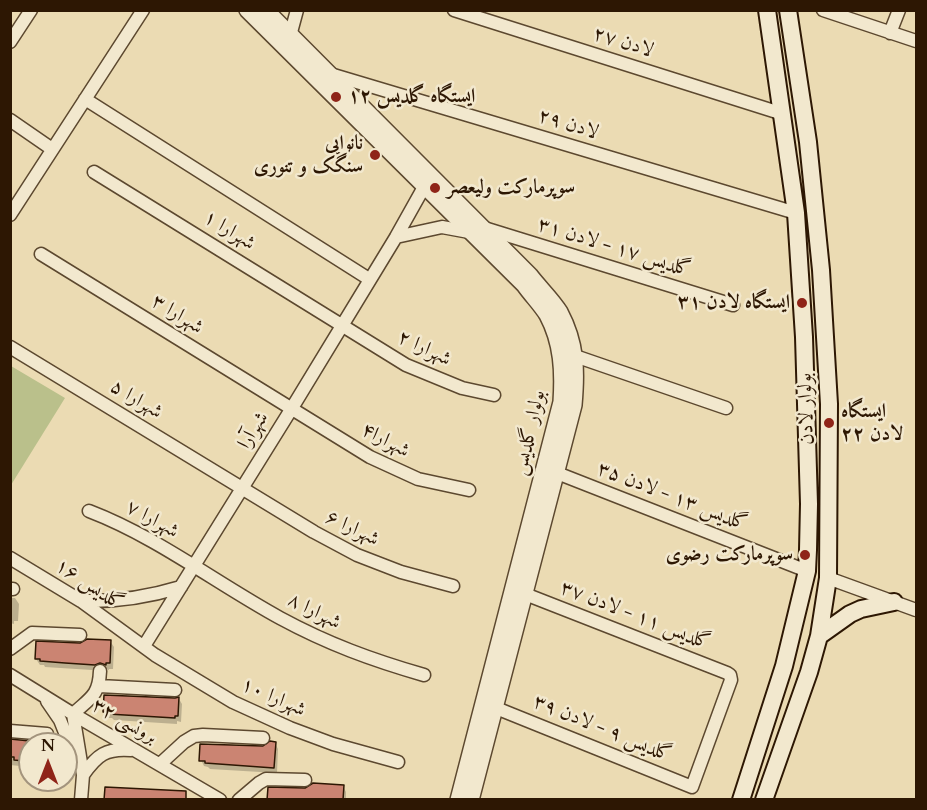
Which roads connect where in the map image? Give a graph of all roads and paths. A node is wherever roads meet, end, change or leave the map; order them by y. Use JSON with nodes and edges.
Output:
{"nodes":[{"id":1,"x":31,"y":10,"type":"edge"},
{"id":2,"x":143,"y":10,"type":"edge"},
{"id":3,"x":247,"y":10,"type":"edge"},
{"id":4,"x":266,"y":10,"type":"edge"},
{"id":5,"x":297,"y":10,"type":"edge"},
{"id":6,"x":454,"y":10,"type":"edge"},
{"id":7,"x":767,"y":10,"type":"edge"},
{"id":8,"x":788,"y":10,"type":"edge"},
{"id":9,"x":823,"y":10,"type":"edge"},
{"id":10,"x":899,"y":10,"type":"edge"},
{"id":11,"x":891,"y":33,"type":"junction"},
{"id":12,"x":290,"y":36,"type":"junction"},
{"id":13,"x":916,"y":41,"type":"edge"},
{"id":14,"x":10,"y":42,"type":"edge"},
{"id":15,"x":329,"y":74,"type":"junction"},
{"id":16,"x":85,"y":99,"type":"junction"},
{"id":17,"x":780,"y":113,"type":"junction"},
{"id":18,"x":10,"y":120,"type":"edge"},
{"id":19,"x":52,"y":149,"type":"junction"},
{"id":20,"x":94,"y":172,"type":"dead end"},
{"id":21,"x":428,"y":182,"type":"junction"},
{"id":22,"x":796,"y":213,"type":"junction"},
{"id":23,"x":10,"y":215,"type":"edge"},
{"id":24,"x":477,"y":230,"type":"junction"},
{"id":25,"x":396,"y":237,"type":"junction"},
{"id":26,"x":41,"y":254,"type":"dead end"},
{"id":27,"x":369,"y":279,"type":"junction"},
{"id":28,"x":733,"y":304,"type":"dead end"},
{"id":29,"x":343,"y":324,"type":"junction"},
{"id":30,"x":10,"y":347,"type":"edge"},
{"id":31,"x":575,"y":356,"type":"junction"},
{"id":32,"x":494,"y":395,"type":"dead end"},
{"id":33,"x":291,"y":408,"type":"junction"},
{"id":34,"x":726,"y":408,"type":"dead end"},
{"id":35,"x":557,"y":472,"type":"junction"},
{"id":36,"x":242,"y":487,"type":"junction"},
{"id":37,"x":468,"y":490,"type":"dead end"},
{"id":38,"x":89,"y":511,"type":"dead end"},
{"id":39,"x":10,"y":558,"type":"edge"},
{"id":40,"x":194,"y":566,"type":"junction"},
{"id":41,"x":807,"y":571,"type":"junction"},
{"id":42,"x":828,"y":578,"type":"junction"},
{"id":43,"x":453,"y":586,"type":"dead end"},
{"id":44,"x":181,"y":587,"type":"junction"},
{"id":45,"x":525,"y":594,"type":"junction"},
{"id":46,"x":81,"y":601,"type":"junction"},
{"id":47,"x":894,"y":602,"type":"junction"},
{"id":48,"x":916,"y":610,"type":"edge"},
{"id":49,"x":80,"y":635,"type":"dead end"},
{"id":50,"x":819,"y":636,"type":"junction"},
{"id":51,"x":144,"y":646,"type":"junction"},
{"id":52,"x":10,"y":649,"type":"edge"},
{"id":53,"x":100,"y":671,"type":"dead end"},
{"id":54,"x":10,"y":675,"type":"edge"},
{"id":55,"x":424,"y":675,"type":"dead end"},
{"id":56,"x":99,"y":686,"type":"junction"},
{"id":57,"x":176,"y":690,"type":"dead end"},
{"id":58,"x":43,"y":696,"type":"junction"},
{"id":59,"x":496,"y":708,"type":"junction"},
{"id":60,"x":73,"y":714,"type":"junction"},
{"id":61,"x":263,"y":738,"type":"dead end"},
{"id":62,"x":135,"y":750,"type":"junction"},
{"id":63,"x":398,"y":762,"type":"dead end"},
{"id":64,"x":160,"y":764,"type":"junction"},
{"id":65,"x":83,"y":775,"type":"junction"},
{"id":66,"x":305,"y":780,"type":"dead end"},
{"id":67,"x":692,"y":787,"type":"joint"},
{"id":68,"x":81,"y":800,"type":"edge"},
{"id":69,"x":220,"y":800,"type":"edge"},
{"id":70,"x":239,"y":800,"type":"edge"},
{"id":71,"x":458,"y":800,"type":"edge"},
{"id":72,"x":471,"y":800,"type":"edge"},
{"id":73,"x":741,"y":800,"type":"edge"},
{"id":74,"x":764,"y":800,"type":"edge"}],
"edges":[{"from":1,"to":14,"type":"street"},
{"from":2,"to":16,"type":"street"},
{"from":3,"to":21,"type":"street","name":"بولوار گلدیس"},
{"from":4,"to":12,"type":"street","name":"بولوار گلدیس"},
{"from":5,"to":12,"type":"street"},
{"from":6,"to":17,"type":"street","name":"لادن ۲۷"},
{"from":7,"to":17,"type":"main road","name":"بولوار لادن"},
{"from":8,"to":42,"type":"main road","name":"بولوار لادن"},
{"from":9,"to":11,"type":"street"},
{"from":10,"to":11,"type":"street"},
{"from":11,"to":13,"type":"street"},
{"from":12,"to":15,"type":"street","name":"بولوار گلدیس"},
{"from":15,"to":21,"type":"street","name":"بولوار گلدیس"},
{"from":15,"to":22,"type":"street","name":"لادن ۲۹"},
{"from":16,"to":19,"type":"street"},
{"from":16,"to":27,"type":"street"},
{"from":17,"to":22,"type":"main road","name":"بولوار لادن"},
{"from":18,"to":19,"type":"street"},
{"from":19,"to":23,"type":"street"},
{"from":20,"to":29,"type":"street","name":"شهرارا ۱"},
{"from":21,"to":24,"type":"street","name":"بولوار گلدیس"},
{"from":21,"to":25,"type":"street","name":"شهرآرا"},
{"from":22,"to":41,"type":"main road","name":"بولوار لادن"},
{"from":24,"to":25,"type":"street","name":"گلدیس ۱۷ - لادن ۳۱"},
{"from":24,"to":28,"type":"street","name":"گلدیس ۱۷ - لادن ۳۱"},
{"from":24,"to":31,"type":"street","name":"بولوار گلدیس"},
{"from":24,"to":71,"type":"street","name":"بولوار گلدیس"},
{"from":25,"to":27,"type":"street","name":"شهرآرا"},
{"from":26,"to":33,"type":"street","name":"شهرارا ۳"},
{"from":27,"to":29,"type":"street","name":"شهرآرا"},
{"from":29,"to":32,"type":"street","name":"شهرارا ۲"},
{"from":29,"to":33,"type":"street","name":"شهرآرا"},
{"from":30,"to":36,"type":"street","name":"شهرارا ۵"},
{"from":31,"to":34,"type":"street"},
{"from":31,"to":35,"type":"street","name":"بولوار گلدیس"},
{"from":33,"to":36,"type":"street","name":"شهرآرا"},
{"from":33,"to":37,"type":"street","name":"شهرارا۴"},
{"from":35,"to":41,"type":"street","name":"گلدیس ۱۳ - لادن ۳۵"},
{"from":35,"to":45,"type":"street","name":"بولوار گلدیس"},
{"from":36,"to":40,"type":"street","name":"شهرآرا"},
{"from":36,"to":43,"type":"street","name":"شهرارا ۶"},
{"from":38,"to":40,"type":"street","name":"شهرارا ۷"},
{"from":39,"to":46,"type":"street","name":"گلدیس ۱۶"},
{"from":40,"to":44,"type":"street","name":"شهرآرا"},
{"from":40,"to":55,"type":"street","name":"شهرارا ۸"},
{"from":41,"to":73,"type":"main road","name":"بولوار لادن"},
{"from":42,"to":47,"type":"street"},
{"from":42,"to":50,"type":"main road","name":"بولوار لادن"},
{"from":44,"to":46,"type":"street"},
{"from":44,"to":51,"type":"street","name":"شهرآرا"},
{"from":45,"to":59,"type":"street","name":"بولوار گلدیس"},
{"from":45,"to":67,"type":"street","name":"گلدیس ۱۱ - لادن ۳۷"},
{"from":46,"to":51,"type":"street","name":"گلدیس ۱۶"},
{"from":47,"to":48,"type":"street"},
{"from":47,"to":50,"type":"main road"},
{"from":49,"to":52,"type":"street"},
{"from":50,"to":74,"type":"main road","name":"بولوار لادن"},
{"from":51,"to":63,"type":"street","name":"شهرارا ۱۰"},
{"from":53,"to":56,"type":"street"},
{"from":54,"to":58,"type":"street","name":"برونسی ۳۲"},
{"from":56,"to":57,"type":"street"},
{"from":56,"to":60,"type":"street"},
{"from":58,"to":60,"type":"street","name":"برونسی ۳۲"},
{"from":58,"to":65,"type":"street"},
{"from":59,"to":67,"type":"street","name":"گلدیس ۹ - لادن ۳۹"},
{"from":59,"to":72,"type":"street","name":"بولوار گلدیس"},
{"from":60,"to":62,"type":"street","name":"برونسی ۳۲"},
{"from":60,"to":65,"type":"street"},
{"from":61,"to":64,"type":"street"},
{"from":62,"to":64,"type":"street","name":"برونسی ۳۲"},
{"from":62,"to":65,"type":"street"},
{"from":64,"to":69,"type":"street","name":"برونسی ۳۲"},
{"from":65,"to":68,"type":"street"},
{"from":66,"to":70,"type":"street"}]}
